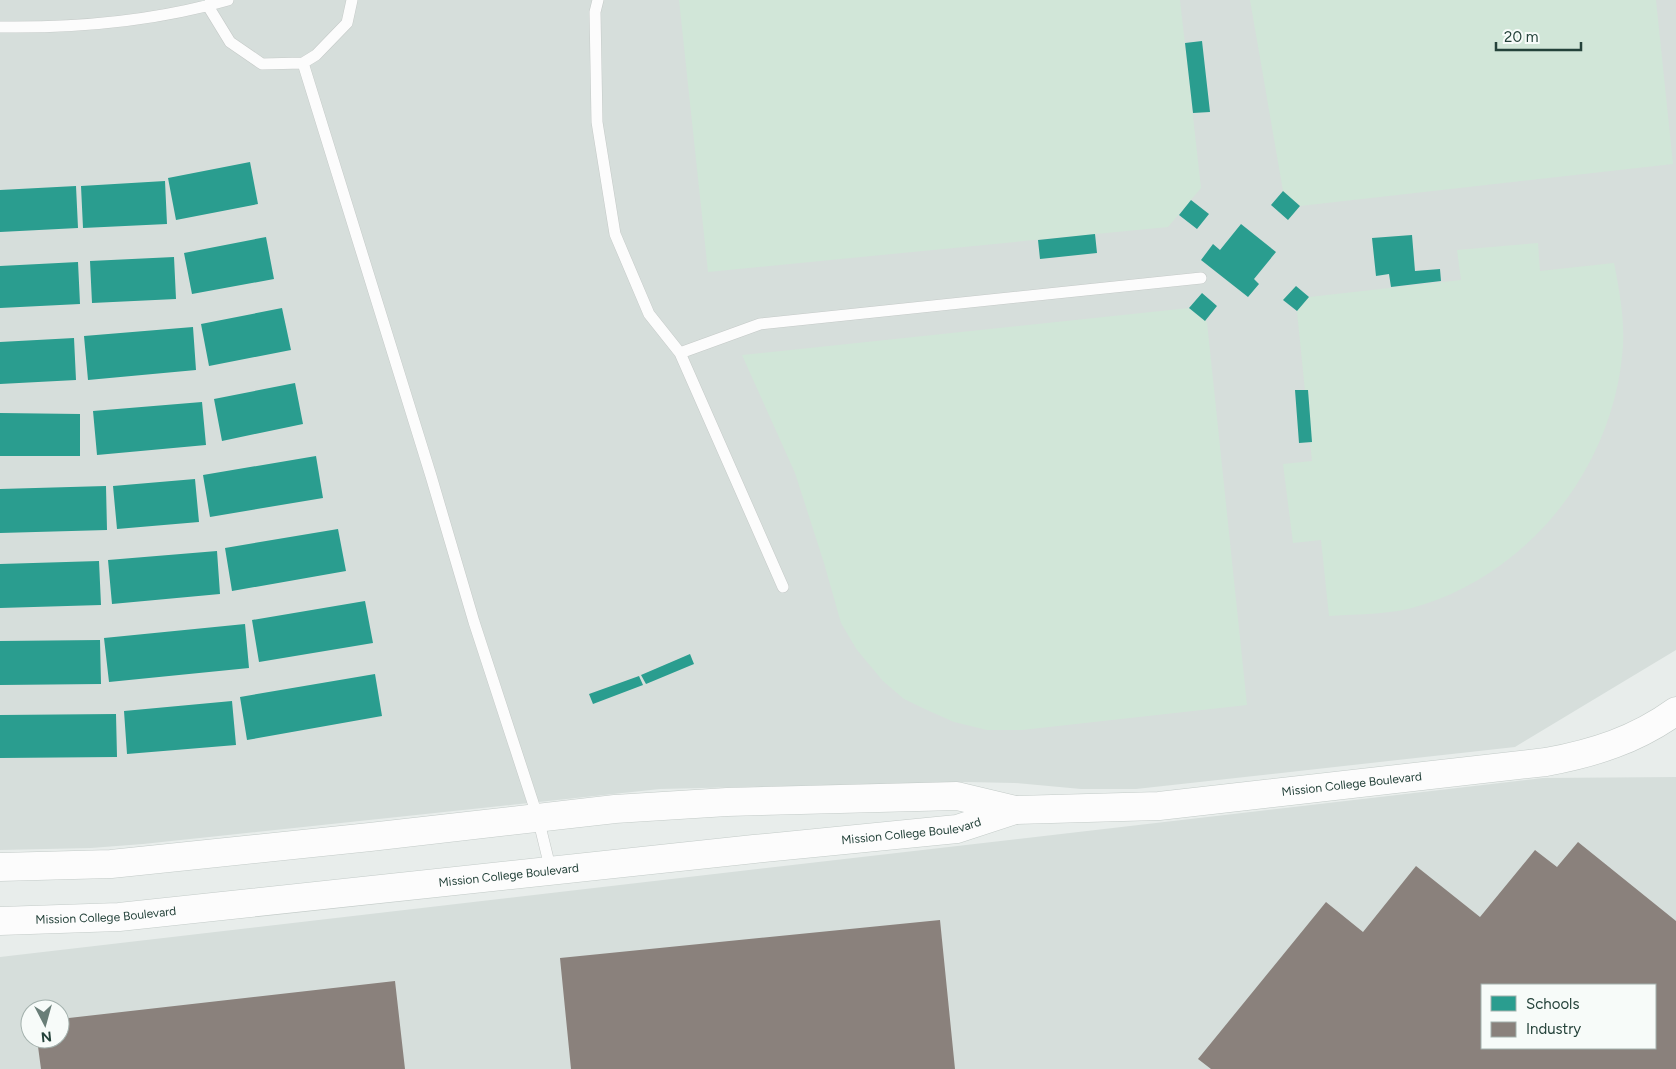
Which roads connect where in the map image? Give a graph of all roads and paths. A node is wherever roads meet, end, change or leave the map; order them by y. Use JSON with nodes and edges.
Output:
{"nodes":[{"id":1,"x":228,"y":0,"type":"edge"},
{"id":2,"x":352,"y":0,"type":"edge"},
{"id":3,"x":598,"y":0,"type":"edge"},
{"id":4,"x":210,"y":3,"type":"edge"},
{"id":5,"x":0,"y":27,"type":"edge"},
{"id":6,"x":303,"y":63,"type":"junction"},
{"id":7,"x":1201,"y":278,"type":"dead end"},
{"id":8,"x":680,"y":352,"type":"junction"},
{"id":9,"x":783,"y":587,"type":"dead end"},
{"id":10,"x":1676,"y":710,"type":"edge"},
{"id":11,"x":1015,"y":810,"type":"junction"},
{"id":12,"x":538,"y":818,"type":"junction"},
{"id":13,"x":0,"y":867,"type":"edge"},
{"id":14,"x":551,"y":871,"type":"junction"},
{"id":15,"x":0,"y":921,"type":"edge"}],
"edges":[{"from":1,"to":4,"type":"lane"},
{"from":2,"to":6,"type":"lane"},
{"from":3,"to":8,"type":"lane"},
{"from":4,"to":5,"type":"lane"},
{"from":4,"to":6,"type":"lane"},
{"from":6,"to":12,"type":"lane"},
{"from":7,"to":8,"type":"lane"},
{"from":8,"to":9,"type":"lane"},
{"from":10,"to":11,"type":"street","name":"Mission College Boulevard"},
{"from":11,"to":12,"type":"street","name":"Mission College Boulevard"},
{"from":11,"to":14,"type":"street","name":"Mission College Boulevard"},
{"from":12,"to":13,"type":"street","name":"Mission College Boulevard"},
{"from":12,"to":14,"type":"lane"},
{"from":14,"to":15,"type":"street","name":"Mission College Boulevard"}]}
